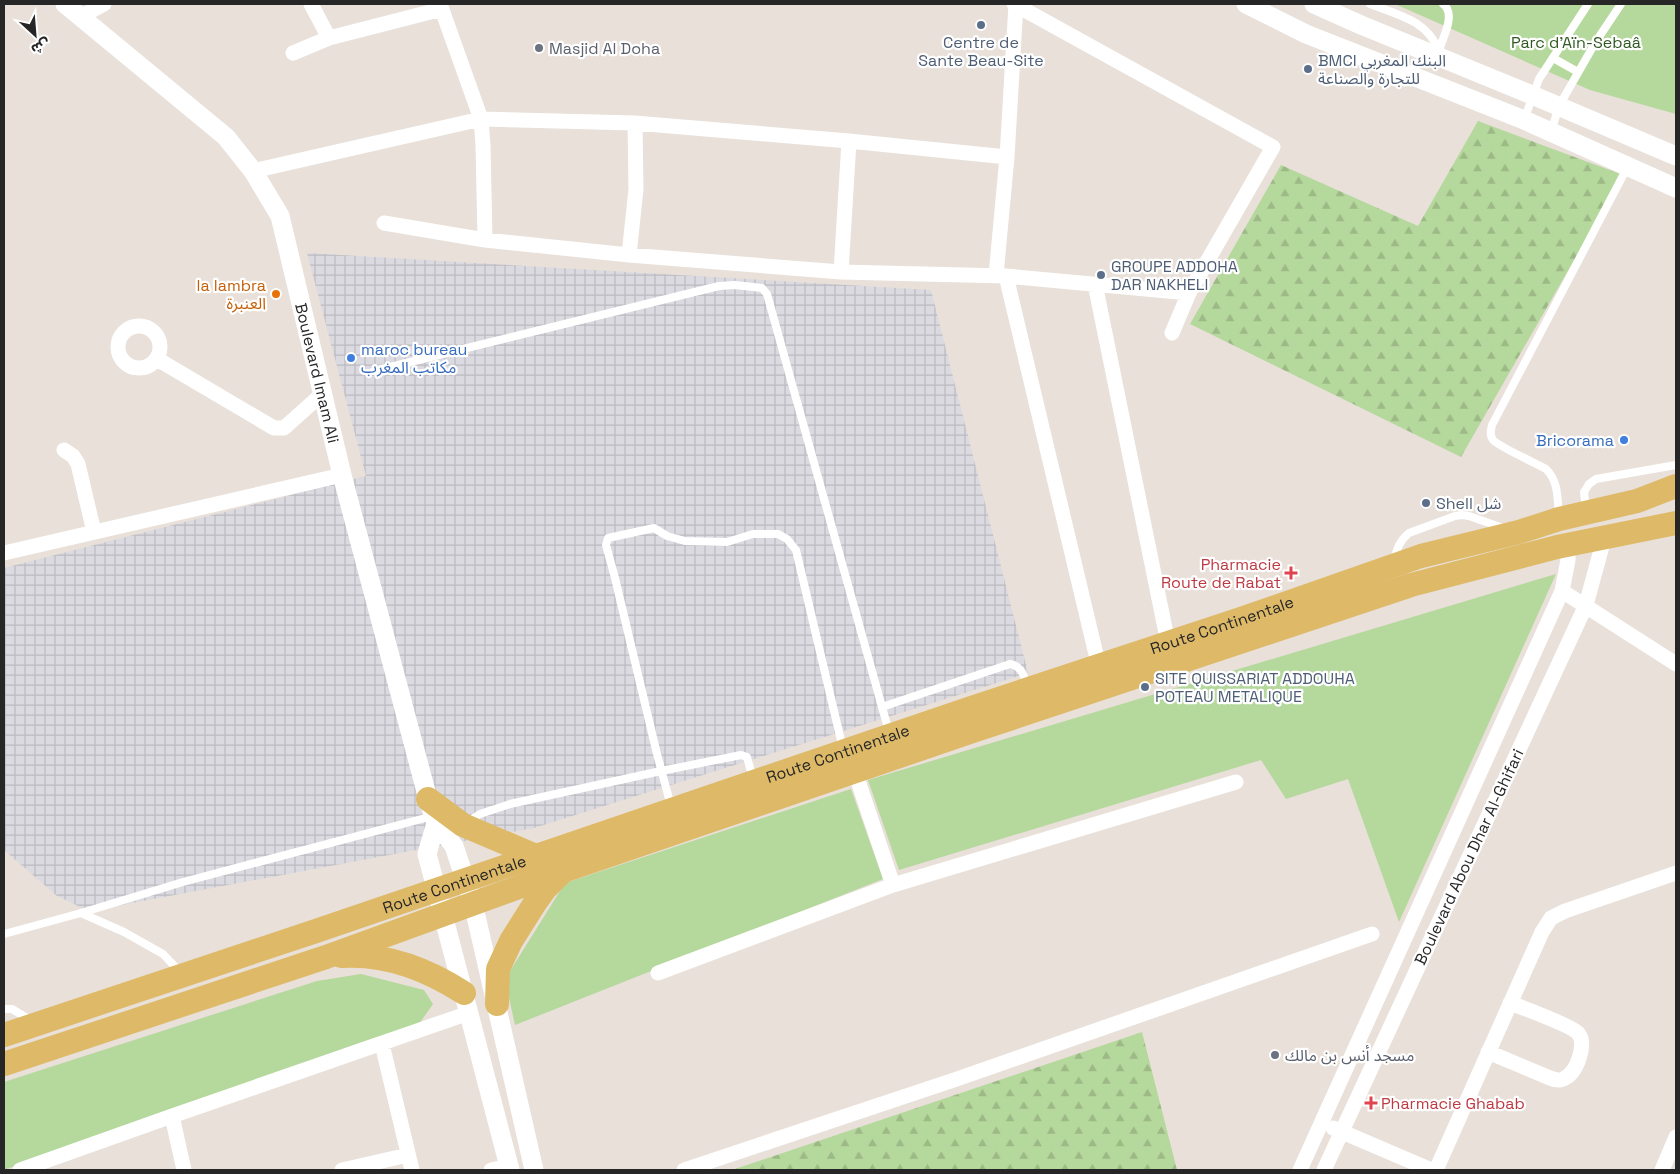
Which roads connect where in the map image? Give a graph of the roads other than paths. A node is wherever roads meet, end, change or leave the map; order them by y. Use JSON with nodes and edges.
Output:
{"nodes":[{"id":1,"x":65,"y":4,"type":"edge"},
{"id":2,"x":104,"y":4,"type":"edge"},
{"id":3,"x":310,"y":4,"type":"edge"},
{"id":4,"x":1015,"y":4,"type":"edge"},
{"id":5,"x":1246,"y":4,"type":"edge"},
{"id":6,"x":1314,"y":4,"type":"edge"},
{"id":7,"x":1370,"y":4,"type":"edge"},
{"id":8,"x":1443,"y":4,"type":"edge"},
{"id":9,"x":1588,"y":4,"type":"edge"},
{"id":10,"x":1621,"y":4,"type":"edge"},
{"id":11,"x":441,"y":6,"type":"edge"},
{"id":12,"x":80,"y":17,"type":"junction"},
{"id":13,"x":329,"y":38,"type":"junction"},
{"id":14,"x":293,"y":53,"type":"dead end"},
{"id":15,"x":1438,"y":54,"type":"junction"},
{"id":16,"x":1553,"y":58,"type":"junction"},
{"id":17,"x":1578,"y":72,"type":"junction"},
{"id":18,"x":1532,"y":95,"type":"junction"},
{"id":19,"x":1559,"y":106,"type":"junction"},
{"id":20,"x":481,"y":119,"type":"junction"},
{"id":21,"x":1524,"y":120,"type":"junction"},
{"id":22,"x":635,"y":123,"type":"junction"},
{"id":23,"x":1551,"y":132,"type":"junction"},
{"id":24,"x":849,"y":141,"type":"junction"},
{"id":25,"x":1676,"y":156,"type":"edge"},
{"id":26,"x":1007,"y":157,"type":"junction"},
{"id":27,"x":1628,"y":166,"type":"junction"},
{"id":28,"x":253,"y":171,"type":"junction"},
{"id":29,"x":1676,"y":188,"type":"edge"},
{"id":30,"x":384,"y":224,"type":"dead end"},
{"id":31,"x":485,"y":240,"type":"junction"},
{"id":32,"x":629,"y":255,"type":"junction"},
{"id":33,"x":841,"y":272,"type":"junction"},
{"id":34,"x":1001,"y":276,"type":"junction"},
{"id":35,"x":1095,"y":284,"type":"junction"},
{"id":36,"x":1189,"y":293,"type":"junction"},
{"id":37,"x":1172,"y":333,"type":"dead end"},
{"id":38,"x":157,"y":359,"type":"dead end"},
{"id":39,"x":374,"y":371,"type":"dead end"},
{"id":40,"x":322,"y":394,"type":"junction"},
{"id":41,"x":64,"y":450,"type":"dead end"},
{"id":42,"x":1676,"y":465,"type":"edge"},
{"id":43,"x":342,"y":475,"type":"junction"},
{"id":44,"x":1676,"y":486,"type":"edge"},
{"id":45,"x":1676,"y":496,"type":"edge"},
{"id":46,"x":1636,"y":501,"type":"junction"},
{"id":47,"x":1587,"y":512,"type":"junction"},
{"id":48,"x":1559,"y":519,"type":"junction"},
{"id":49,"x":1676,"y":523,"type":"edge"},
{"id":50,"x":94,"y":532,"type":"junction"},
{"id":51,"x":1517,"y":533,"type":"junction"},
{"id":52,"x":1676,"y":536,"type":"edge"},
{"id":53,"x":1610,"y":538,"type":"junction"},
{"id":54,"x":1568,"y":546,"type":"junction"},
{"id":55,"x":4,"y":553,"type":"edge"},
{"id":56,"x":1392,"y":566,"type":"junction"},
{"id":57,"x":1562,"y":591,"type":"junction"},
{"id":58,"x":1586,"y":605,"type":"junction"},
{"id":59,"x":1168,"y":644,"type":"junction"},
{"id":60,"x":1676,"y":664,"type":"edge"},
{"id":61,"x":1098,"y":667,"type":"junction"},
{"id":62,"x":1028,"y":690,"type":"junction"},
{"id":63,"x":882,"y":707,"type":"junction"},
{"id":64,"x":891,"y":736,"type":"junction"},
{"id":65,"x":850,"y":762,"type":"junction"},
{"id":66,"x":661,"y":771,"type":"junction"},
{"id":67,"x":1236,"y":782,"type":"dead end"},
{"id":68,"x":754,"y":783,"type":"junction"},
{"id":69,"x":672,"y":811,"type":"junction"},
{"id":70,"x":432,"y":813,"type":"junction"},
{"id":71,"x":462,"y":825,"type":"junction"},
{"id":72,"x":536,"y":856,"type":"junction"},
{"id":73,"x":563,"y":871,"type":"junction"},
{"id":74,"x":1676,"y":873,"type":"edge"},
{"id":75,"x":466,"y":879,"type":"junction"},
{"id":76,"x":893,"y":885,"type":"junction"},
{"id":77,"x":436,"y":890,"type":"junction"},
{"id":78,"x":473,"y":903,"type":"junction"},
{"id":79,"x":81,"y":913,"type":"junction"},
{"id":80,"x":442,"y":914,"type":"junction"},
{"id":81,"x":4,"y":934,"type":"edge"},
{"id":82,"x":1372,"y":934,"type":"dead end"},
{"id":83,"x":326,"y":957,"type":"junction"},
{"id":84,"x":658,"y":973,"type":"dead end"},
{"id":85,"x":183,"y":975,"type":"junction"},
{"id":86,"x":467,"y":1003,"type":"junction"},
{"id":87,"x":1510,"y":1003,"type":"junction"},
{"id":88,"x":497,"y":1004,"type":"junction"},
{"id":89,"x":4,"y":1009,"type":"edge"},
{"id":90,"x":36,"y":1024,"type":"junction"},
{"id":91,"x":4,"y":1035,"type":"edge"},
{"id":92,"x":382,"y":1044,"type":"junction"},
{"id":93,"x":1488,"y":1052,"type":"junction"},
{"id":94,"x":4,"y":1064,"type":"edge"},
{"id":95,"x":172,"y":1116,"type":"junction"},
{"id":96,"x":1322,"y":1123,"type":"junction"},
{"id":97,"x":1341,"y":1132,"type":"junction"},
{"id":98,"x":1676,"y":1137,"type":"edge"},
{"id":99,"x":408,"y":1155,"type":"junction"},
{"id":100,"x":503,"y":1169,"type":"edge"},
{"id":101,"x":20,"y":1170,"type":"edge"},
{"id":102,"x":184,"y":1170,"type":"edge"},
{"id":103,"x":342,"y":1170,"type":"edge"},
{"id":104,"x":412,"y":1170,"type":"edge"},
{"id":105,"x":534,"y":1170,"type":"edge"},
{"id":106,"x":684,"y":1170,"type":"edge"},
{"id":107,"x":1300,"y":1170,"type":"edge"},
{"id":108,"x":1324,"y":1170,"type":"edge"},
{"id":109,"x":1431,"y":1170,"type":"edge"},
{"id":110,"x":1436,"y":1170,"type":"edge"},
{"id":111,"x":1662,"y":1170,"type":"edge"}],
"edges":[{"from":1,"to":12,"type":"street","name":"Boulevard Imam Ali"},
{"from":2,"to":12,"type":"street"},
{"from":3,"to":13,"type":"street"},
{"from":4,"to":26,"type":"street"},
{"from":4,"to":36,"type":"street"},
{"from":5,"to":21,"type":"street"},
{"from":6,"to":15,"type":"street"},
{"from":7,"to":15,"type":"lane"},
{"from":8,"to":15,"type":"lane"},
{"from":9,"to":16,"type":"lane"},
{"from":10,"to":17,"type":"lane"},
{"from":11,"to":13,"type":"street"},
{"from":11,"to":20,"type":"street"},
{"from":12,"to":28,"type":"street","name":"Boulevard Imam Ali"},
{"from":13,"to":14,"type":"street"},
{"from":15,"to":18,"type":"street"},
{"from":16,"to":17,"type":"lane"},
{"from":16,"to":18,"type":"lane"},
{"from":17,"to":19,"type":"lane"},
{"from":18,"to":19,"type":"street"},
{"from":18,"to":21,"type":"lane"},
{"from":19,"to":23,"type":"lane"},
{"from":19,"to":25,"type":"street"},
{"from":20,"to":22,"type":"street"},
{"from":20,"to":28,"type":"street"},
{"from":20,"to":31,"type":"street"},
{"from":21,"to":23,"type":"street"},
{"from":22,"to":24,"type":"street"},
{"from":22,"to":32,"type":"street"},
{"from":23,"to":27,"type":"street"},
{"from":24,"to":26,"type":"street"},
{"from":24,"to":33,"type":"street"},
{"from":26,"to":34,"type":"street"},
{"from":27,"to":29,"type":"street"},
{"from":27,"to":48,"type":"lane"},
{"from":28,"to":40,"type":"street","name":"Boulevard Imam Ali"},
{"from":30,"to":31,"type":"street"},
{"from":31,"to":32,"type":"street"},
{"from":32,"to":33,"type":"street"},
{"from":33,"to":34,"type":"street"},
{"from":34,"to":35,"type":"street"},
{"from":34,"to":61,"type":"street"},
{"from":35,"to":36,"type":"street"},
{"from":35,"to":59,"type":"street"},
{"from":36,"to":37,"type":"street"},
{"from":38,"to":40,"type":"street"},
{"from":39,"to":63,"type":"lane"},
{"from":40,"to":43,"type":"street","name":"Boulevard Imam Ali"},
{"from":41,"to":50,"type":"street"},
{"from":42,"to":47,"type":"lane"},
{"from":43,"to":50,"type":"street"},
{"from":43,"to":70,"type":"street","name":"Boulevard Imam Ali"},
{"from":44,"to":46,"type":"main road","name":"Route Continentale"},
{"from":45,"to":46,"type":"main road"},
{"from":46,"to":47,"type":"main road","name":"Route Continentale"},
{"from":47,"to":48,"type":"main road","name":"Route Continentale"},
{"from":48,"to":51,"type":"main road","name":"Route Continentale"},
{"from":49,"to":53,"type":"main road","name":"Route Continentale"},
{"from":50,"to":55,"type":"street"},
{"from":51,"to":56,"type":"main road","name":"Route Continentale"},
{"from":51,"to":56,"type":"lane"},
{"from":52,"to":53,"type":"main road","name":"Route Continentale"},
{"from":53,"to":54,"type":"main road","name":"Route Continentale"},
{"from":53,"to":58,"type":"street","name":"Boulevard Abou Dhar Al-Ghifari"},
{"from":54,"to":57,"type":"street","name":"Boulevard Abou Dhar Al-Ghifari"},
{"from":54,"to":65,"type":"main road","name":"Route Continentale"},
{"from":56,"to":59,"type":"main road","name":"Route Continentale"},
{"from":57,"to":58,"type":"street"},
{"from":57,"to":96,"type":"street","name":"Boulevard Abou Dhar Al-Ghifari"},
{"from":58,"to":60,"type":"street"},
{"from":58,"to":97,"type":"street","name":"Boulevard Abou Dhar Al-Ghifari"},
{"from":59,"to":61,"type":"main road","name":"Route Continentale"},
{"from":61,"to":62,"type":"main road","name":"Route Continentale"},
{"from":62,"to":63,"type":"lane"},
{"from":62,"to":64,"type":"main road","name":"Route Continentale"},
{"from":63,"to":64,"type":"lane"},
{"from":64,"to":65,"type":"main road","name":"Route Continentale"},
{"from":65,"to":66,"type":"lane"},
{"from":65,"to":68,"type":"main road","name":"Route Continentale"},
{"from":65,"to":73,"type":"main road","name":"Route Continentale"},
{"from":65,"to":76,"type":"street"},
{"from":66,"to":68,"type":"lane"},
{"from":66,"to":69,"type":"lane"},
{"from":66,"to":71,"type":"lane"},
{"from":67,"to":76,"type":"street"},
{"from":68,"to":69,"type":"main road","name":"Route Continentale"},
{"from":69,"to":72,"type":"main road","name":"Route Continentale"},
{"from":70,"to":71,"type":"main road"},
{"from":70,"to":75,"type":"street"},
{"from":70,"to":77,"type":"street"},
{"from":70,"to":79,"type":"lane"},
{"from":71,"to":72,"type":"main road"},
{"from":72,"to":75,"type":"main road","name":"Route Continentale"},
{"from":73,"to":78,"type":"main road","name":"Route Continentale"},
{"from":73,"to":88,"type":"main road"},
{"from":74,"to":87,"type":"street"},
{"from":75,"to":77,"type":"main road","name":"Route Continentale"},
{"from":75,"to":78,"type":"street"},
{"from":76,"to":84,"type":"street"},
{"from":77,"to":80,"type":"street"},
{"from":77,"to":85,"type":"main road","name":"Route Continentale"},
{"from":78,"to":80,"type":"main road","name":"Route Continentale"},
{"from":78,"to":88,"type":"street"},
{"from":79,"to":81,"type":"lane"},
{"from":79,"to":85,"type":"lane"},
{"from":80,"to":83,"type":"main road","name":"Route Continentale"},
{"from":80,"to":86,"type":"street"},
{"from":82,"to":106,"type":"street"},
{"from":83,"to":86,"type":"main road"},
{"from":83,"to":94,"type":"main road","name":"Route Continentale"},
{"from":85,"to":90,"type":"main road","name":"Route Continentale"},
{"from":86,"to":92,"type":"street"},
{"from":86,"to":100,"type":"street"},
{"from":87,"to":93,"type":"street"},
{"from":87,"to":93,"type":"street"},
{"from":88,"to":105,"type":"street"},
{"from":89,"to":90,"type":"lane"},
{"from":90,"to":91,"type":"main road","name":"Route Continentale"},
{"from":92,"to":95,"type":"street"},
{"from":92,"to":99,"type":"street"},
{"from":93,"to":110,"type":"street"},
{"from":95,"to":101,"type":"street"},
{"from":95,"to":102,"type":"street"},
{"from":96,"to":97,"type":"street"},
{"from":96,"to":107,"type":"street","name":"Boulevard Abou Dhar Al-Ghifari"},
{"from":97,"to":108,"type":"street","name":"Boulevard Abou Dhar Al-Ghifari"},
{"from":97,"to":109,"type":"street"},
{"from":98,"to":111,"type":"street"},
{"from":99,"to":103,"type":"street"},
{"from":99,"to":104,"type":"street"}]}
